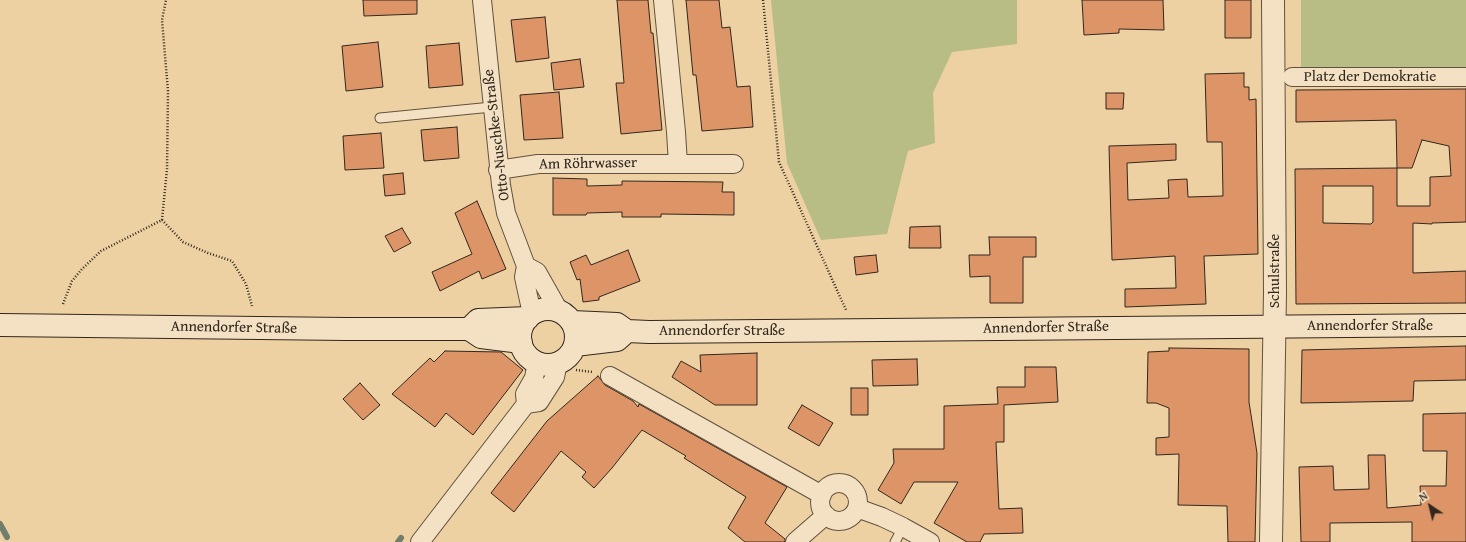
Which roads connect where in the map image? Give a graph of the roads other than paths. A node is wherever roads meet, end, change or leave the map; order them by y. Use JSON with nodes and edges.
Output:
{"nodes":[{"id":1,"x":482,"y":0,"type":"edge"},
{"id":2,"x":663,"y":0,"type":"edge"},
{"id":3,"x":1273,"y":0,"type":"edge"},
{"id":4,"x":1283,"y":77,"type":"junction"},
{"id":5,"x":1466,"y":77,"type":"edge"},
{"id":6,"x":492,"y":107,"type":"junction"},
{"id":7,"x":380,"y":118,"type":"dead end"},
{"id":8,"x":678,"y":164,"type":"junction"},
{"id":9,"x":734,"y":164,"type":"dead end"},
{"id":10,"x":498,"y":170,"type":"junction"},
{"id":11,"x":526,"y":266,"type":"junction"},
{"id":12,"x":530,"y":316,"type":"junction"},
{"id":13,"x":566,"y":317,"type":"junction"},
{"id":14,"x":0,"y":325,"type":"edge"},
{"id":15,"x":1466,"y":325,"type":"edge"},
{"id":16,"x":1274,"y":326,"type":"junction"},
{"id":17,"x":469,"y":328,"type":"junction"},
{"id":18,"x":627,"y":331,"type":"junction"},
{"id":19,"x":521,"y":342,"type":"junction"},
{"id":20,"x":575,"y":346,"type":"junction"},
{"id":21,"x":548,"y":362,"type":"junction"},
{"id":22,"x":610,"y":376,"type":"dead end"},
{"id":23,"x":822,"y":495,"type":"junction"},
{"id":24,"x":857,"y":508,"type":"junction"},
{"id":25,"x":826,"y":516,"type":"junction"},
{"id":26,"x":899,"y":534,"type":"edge"},
{"id":27,"x":420,"y":542,"type":"edge"},
{"id":28,"x":795,"y":542,"type":"edge"},
{"id":29,"x":930,"y":542,"type":"edge"},
{"id":30,"x":1271,"y":542,"type":"edge"}],
"edges":[{"from":1,"to":6,"type":"street","name":"Otto-Nuschke-Straße"},
{"from":2,"to":8,"type":"street"},
{"from":3,"to":4,"type":"main road","name":"Schulstraße"},
{"from":4,"to":5,"type":"street","name":"Platz der Demokratie"},
{"from":4,"to":16,"type":"main road","name":"Schulstraße"},
{"from":6,"to":7,"type":"lane"},
{"from":6,"to":10,"type":"street","name":"Otto-Nuschke-Straße"},
{"from":8,"to":9,"type":"street","name":"Am Röhrwasser"},
{"from":8,"to":10,"type":"street","name":"Am Röhrwasser"},
{"from":10,"to":11,"type":"street","name":"Otto-Nuschke-Straße"},
{"from":11,"to":12,"type":"street","name":"Otto-Nuschke-Straße"},
{"from":11,"to":13,"type":"street","name":"Otto-Nuschke-Straße"},
{"from":12,"to":13,"type":"main road"},
{"from":12,"to":17,"type":"main road","name":"Annendorfer Straße"},
{"from":12,"to":19,"type":"main road"},
{"from":13,"to":18,"type":"main road","name":"Annendorfer Straße"},
{"from":13,"to":20,"type":"main road"},
{"from":14,"to":17,"type":"main road","name":"Annendorfer Straße"},
{"from":15,"to":16,"type":"main road","name":"Annendorfer Straße"},
{"from":16,"to":18,"type":"main road","name":"Annendorfer Straße"},
{"from":16,"to":30,"type":"main road","name":"Schulstraße"},
{"from":17,"to":19,"type":"main road","name":"Annendorfer Straße"},
{"from":18,"to":20,"type":"main road"},
{"from":19,"to":21,"type":"main road"},
{"from":20,"to":21,"type":"main road"},
{"from":21,"to":27,"type":"street"},
{"from":22,"to":23,"type":"street"},
{"from":23,"to":24,"type":"street"},
{"from":23,"to":25,"type":"street"},
{"from":24,"to":25,"type":"street"},
{"from":24,"to":26,"type":"street"},
{"from":25,"to":28,"type":"street"},
{"from":26,"to":29,"type":"street"}]}
